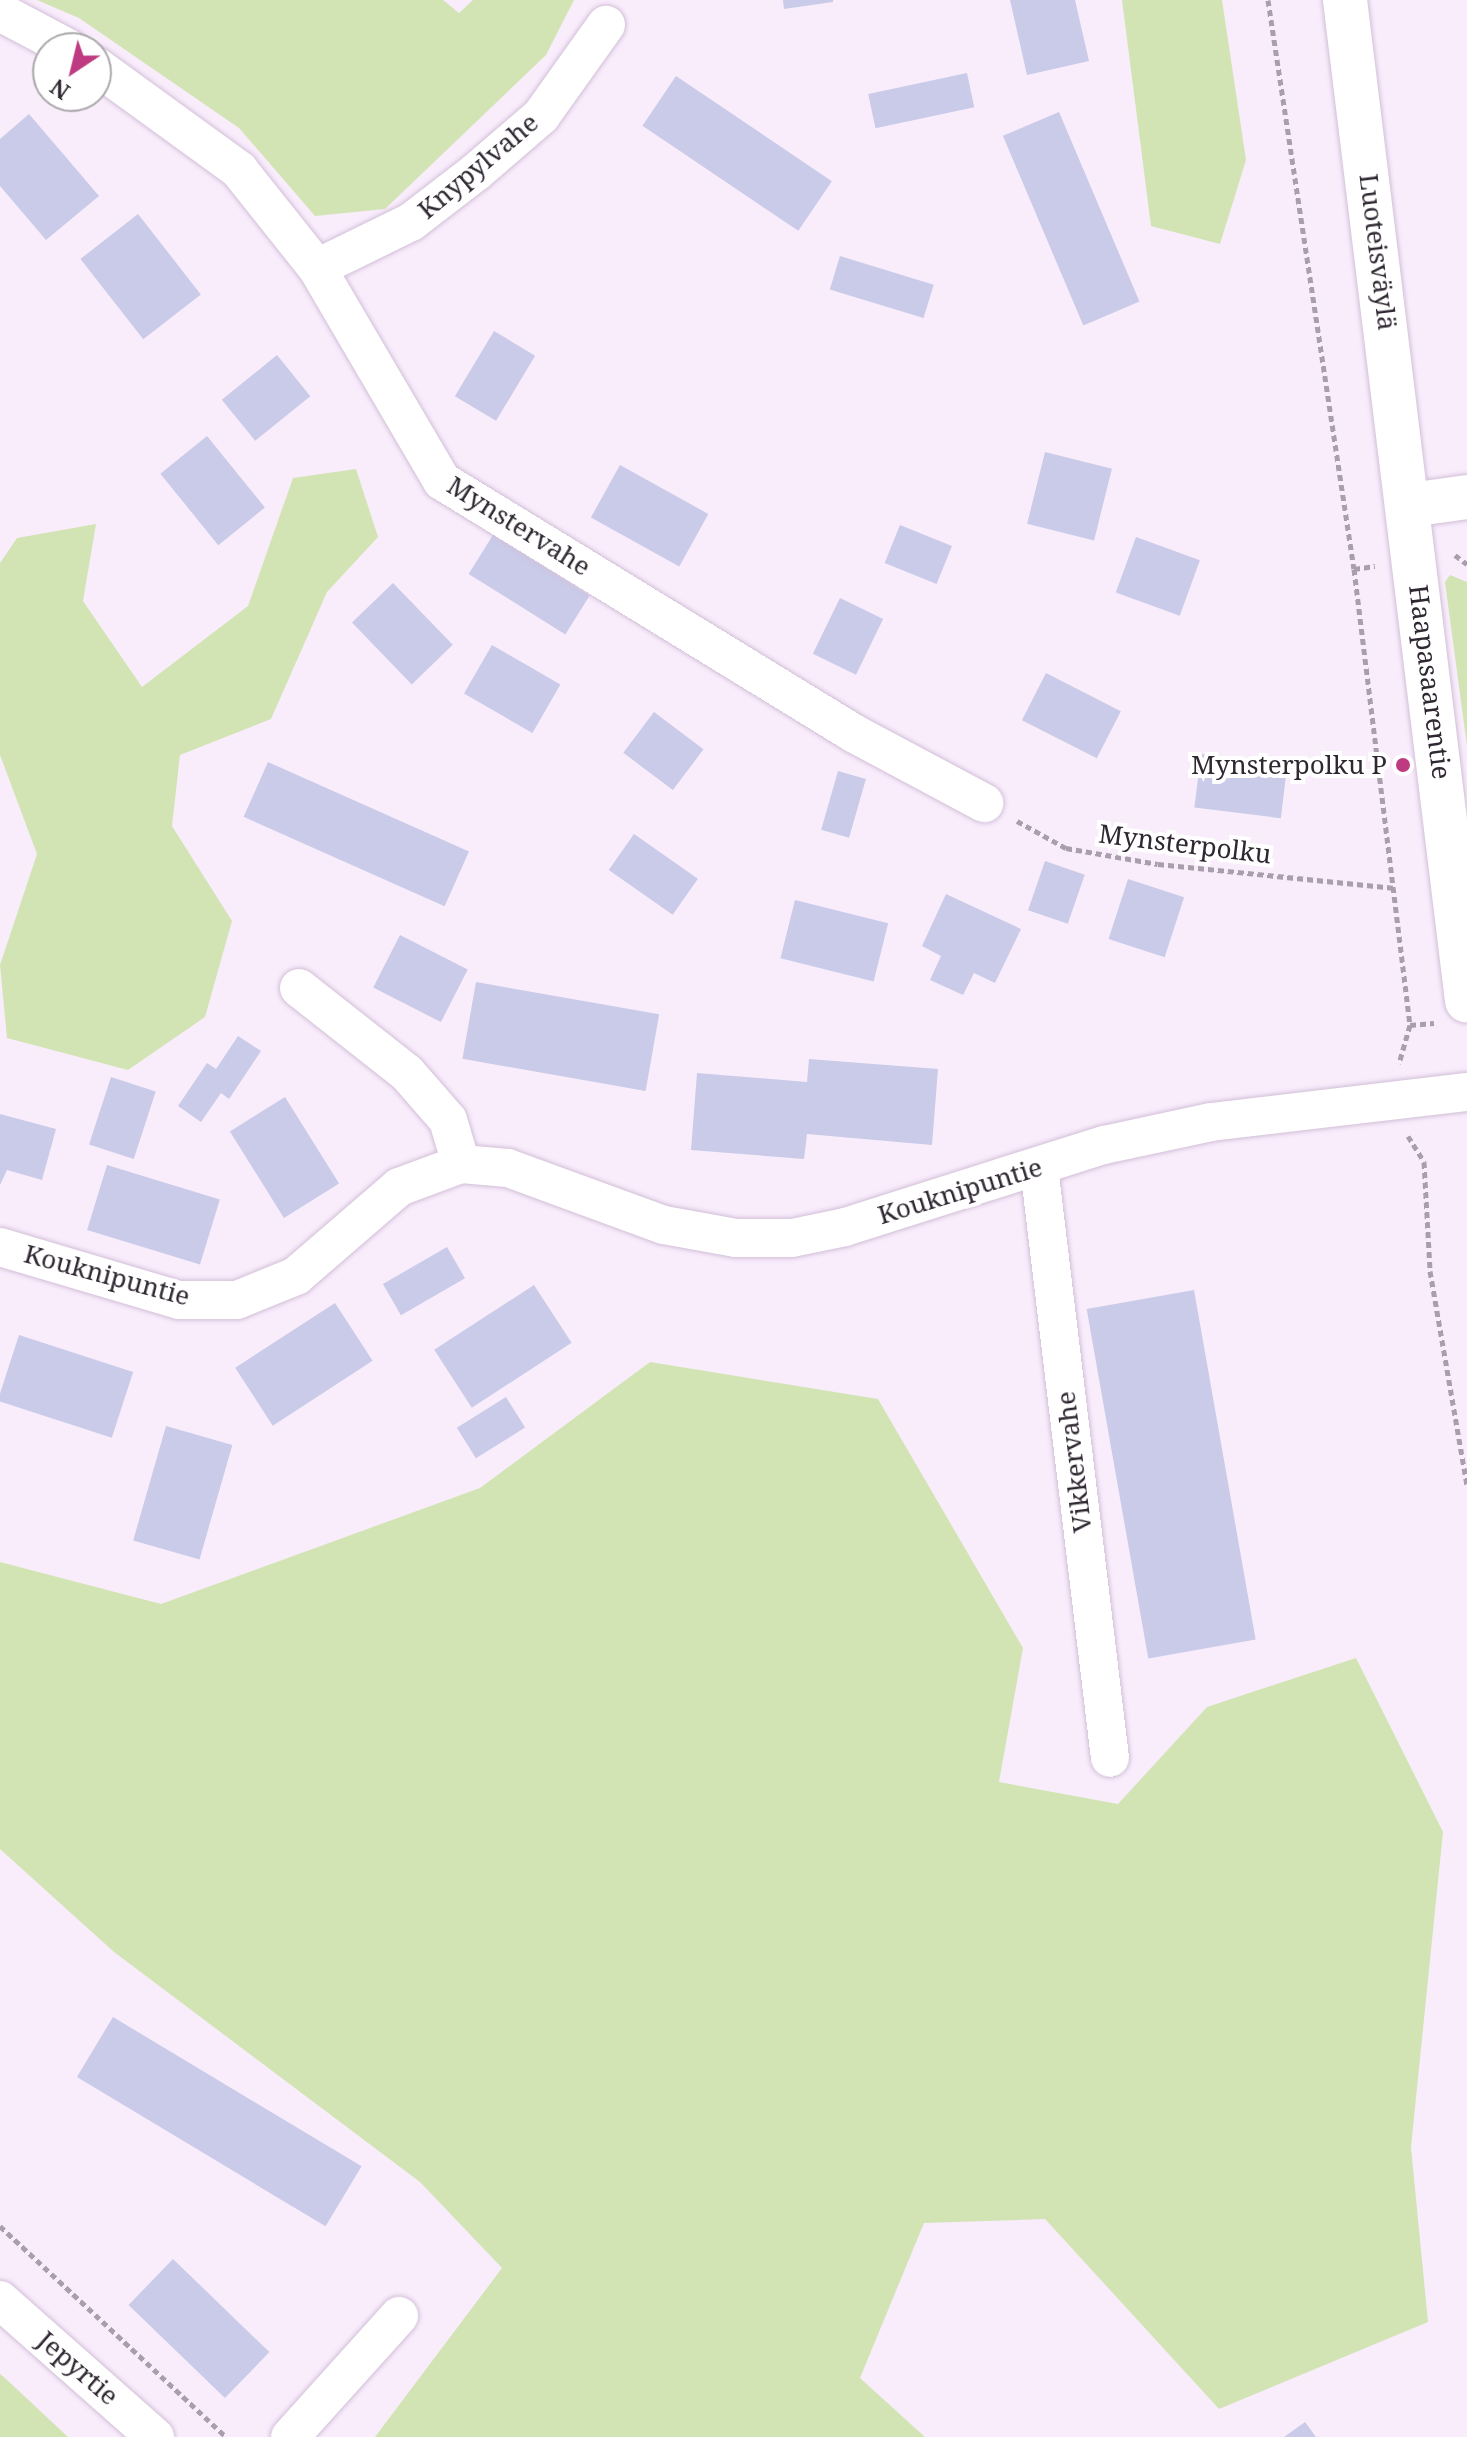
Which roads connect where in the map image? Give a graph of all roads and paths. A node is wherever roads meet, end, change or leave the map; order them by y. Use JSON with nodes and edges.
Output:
{"nodes":[{"id":1,"x":1268,"y":0,"type":"edge"},
{"id":2,"x":1345,"y":0,"type":"edge"},
{"id":3,"x":0,"y":12,"type":"edge"},
{"id":4,"x":606,"y":25,"type":"dead end"},
{"id":5,"x":38,"y":32,"type":"edge"},
{"id":6,"x":112,"y":78,"type":"edge"},
{"id":7,"x":317,"y":268,"type":"junction"},
{"id":8,"x":1467,"y":497,"type":"edge"},
{"id":9,"x":1410,"y":505,"type":"junction"},
{"id":10,"x":1454,"y":554,"type":"dead end"},
{"id":11,"x":1467,"y":564,"type":"edge"},
{"id":12,"x":984,"y":803,"type":"joint"},
{"id":13,"x":1393,"y":888,"type":"junction"},
{"id":14,"x":299,"y":988,"type":"dead end"},
{"id":15,"x":1467,"y":1001,"type":"edge"},
{"id":16,"x":1467,"y":1092,"type":"edge"},
{"id":17,"x":1401,"y":1097,"type":"junction"},
{"id":18,"x":461,"y":1164,"type":"junction"},
{"id":19,"x":1039,"y":1167,"type":"junction"},
{"id":20,"x":0,"y":1247,"type":"edge"},
{"id":21,"x":1467,"y":1485,"type":"edge"},
{"id":22,"x":1110,"y":1758,"type":"dead end"},
{"id":23,"x":0,"y":2226,"type":"edge"},
{"id":24,"x":0,"y":2300,"type":"edge"},
{"id":25,"x":399,"y":2316,"type":"dead end"},
{"id":26,"x":155,"y":2437,"type":"edge"},
{"id":27,"x":226,"y":2437,"type":"edge"},
{"id":28,"x":290,"y":2437,"type":"edge"}],
"edges":[{"from":1,"to":13,"type":"path"},
{"from":2,"to":9,"type":"main road","name":"Luoteisväylä"},
{"from":3,"to":5,"type":"street"},
{"from":4,"to":7,"type":"street","name":"Knypylvahe"},
{"from":6,"to":7,"type":"street","name":"Mynstervahe"},
{"from":7,"to":12,"type":"street","name":"Mynstervahe"},
{"from":8,"to":9,"type":"main road"},
{"from":9,"to":15,"type":"main road","name":"Haapasaarentie"},
{"from":10,"to":11,"type":"path"},
{"from":12,"to":13,"type":"path","name":"Mynsterpolku"},
{"from":13,"to":17,"type":"path"},
{"from":14,"to":18,"type":"street"},
{"from":16,"to":17,"type":"street","name":"Kouknipuntie"},
{"from":17,"to":19,"type":"street","name":"Kouknipuntie"},
{"from":17,"to":21,"type":"path"},
{"from":18,"to":19,"type":"street","name":"Kouknipuntie"},
{"from":18,"to":20,"type":"street","name":"Kouknipuntie"},
{"from":19,"to":22,"type":"street","name":"Vikkervahe"},
{"from":23,"to":27,"type":"path"},
{"from":24,"to":26,"type":"street","name":"Jepyrtie"},
{"from":25,"to":28,"type":"street"}]}
